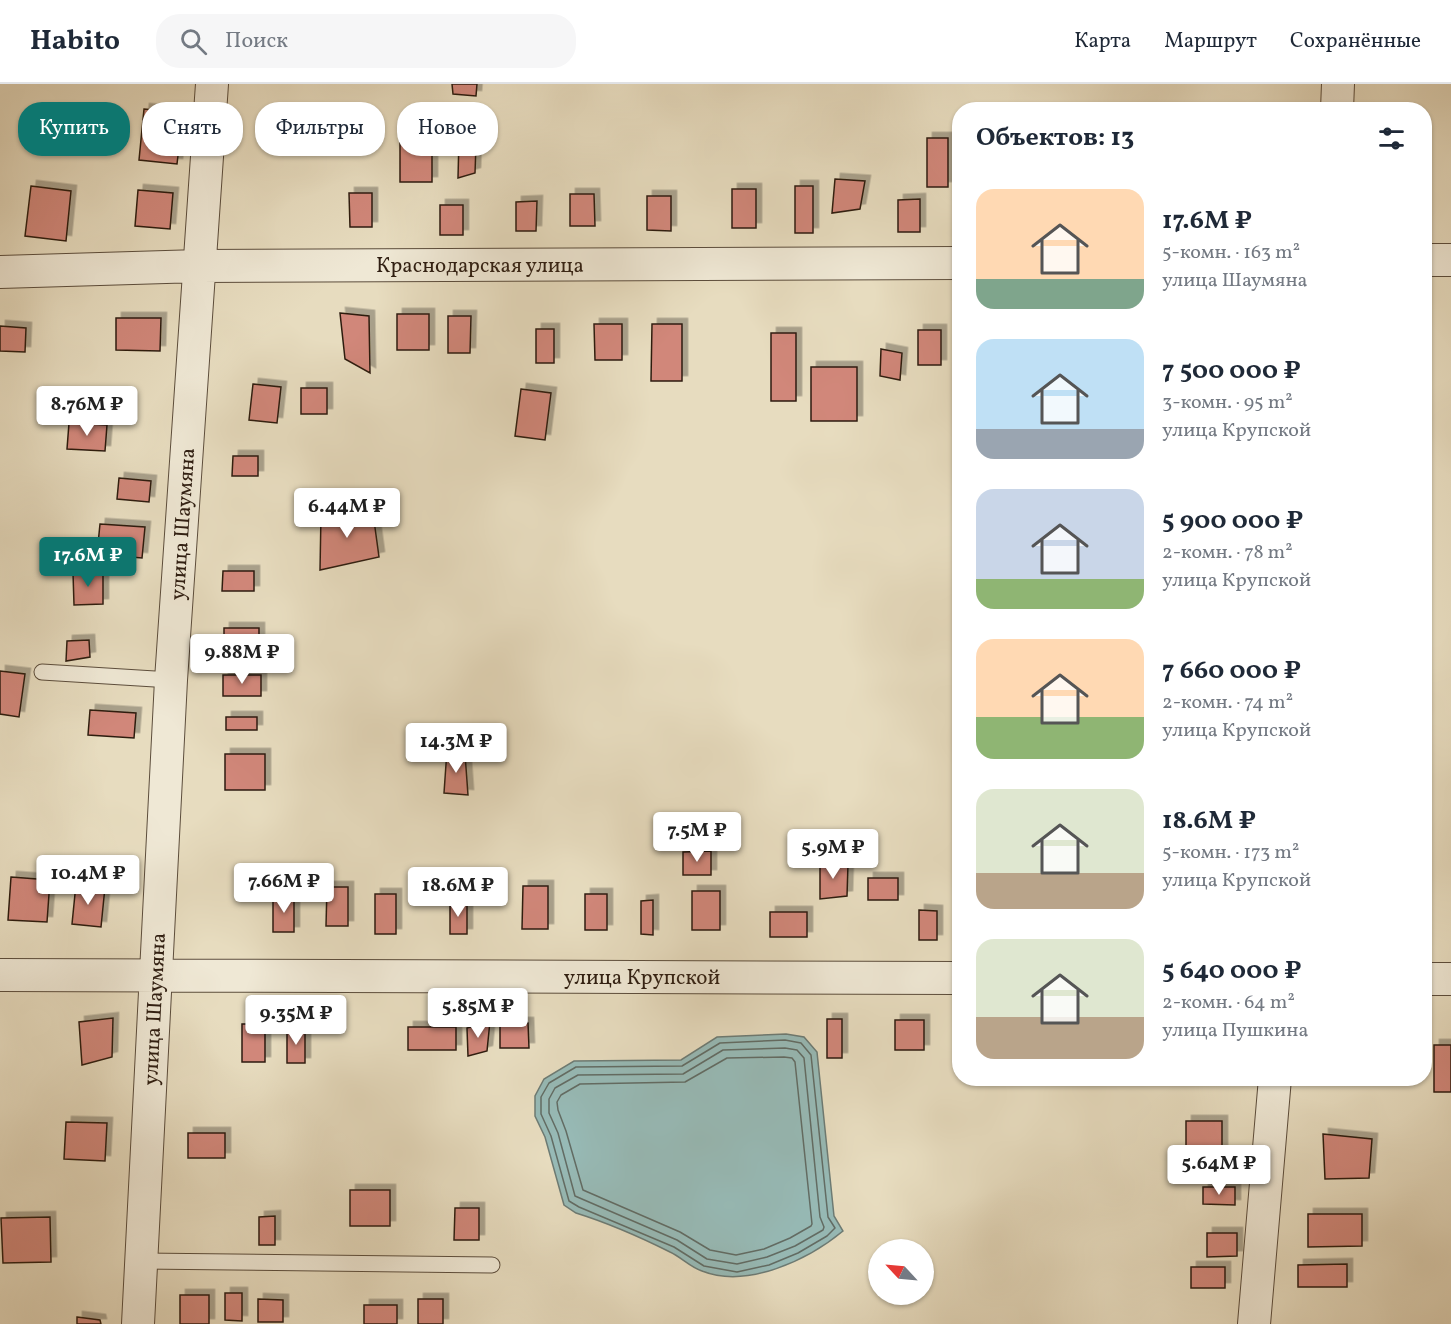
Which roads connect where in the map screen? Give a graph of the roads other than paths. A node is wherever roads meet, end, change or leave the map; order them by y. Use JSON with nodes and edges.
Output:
{"nodes":[{"id":1,"x":212,"y":84,"type":"edge"},
{"id":2,"x":1338,"y":84,"type":"edge"},
{"id":3,"x":1337,"y":102,"type":"edge"},
{"id":4,"x":1432,"y":260,"type":"edge"},
{"id":5,"x":1451,"y":260,"type":"edge"},
{"id":6,"x":952,"y":263,"type":"edge"},
{"id":7,"x":199,"y":266,"type":"junction"},
{"id":8,"x":0,"y":272,"type":"edge"},
{"id":9,"x":42,"y":672,"type":"dead end"},
{"id":10,"x":171,"y":680,"type":"junction"},
{"id":11,"x":0,"y":975,"type":"edge"},
{"id":12,"x":156,"y":975,"type":"junction"},
{"id":13,"x":952,"y":978,"type":"edge"},
{"id":14,"x":1432,"y":979,"type":"edge"},
{"id":15,"x":1451,"y":979,"type":"edge"},
{"id":16,"x":1274,"y":1086,"type":"edge"},
{"id":17,"x":142,"y":1260,"type":"junction"},
{"id":18,"x":492,"y":1265,"type":"dead end"},
{"id":19,"x":138,"y":1324,"type":"edge"},
{"id":20,"x":1254,"y":1324,"type":"edge"}],
"edges":[{"from":1,"to":7,"type":"street","name":"улица Шаумяна"},
{"from":2,"to":3,"type":"street"},
{"from":4,"to":5,"type":"street"},
{"from":6,"to":7,"type":"street","name":"Краснодарская улица"},
{"from":7,"to":8,"type":"street","name":"Краснодарская улица"},
{"from":7,"to":10,"type":"street","name":"улица Шаумяна"},
{"from":9,"to":10,"type":"lane"},
{"from":10,"to":12,"type":"street","name":"улица Шаумяна"},
{"from":11,"to":12,"type":"street","name":"улица Крупской"},
{"from":12,"to":13,"type":"street","name":"улица Крупской"},
{"from":12,"to":17,"type":"street","name":"улица Шаумяна"},
{"from":14,"to":15,"type":"street"},
{"from":16,"to":20,"type":"street"},
{"from":17,"to":18,"type":"lane"},
{"from":17,"to":19,"type":"street","name":"улица Шаумяна"}]}
